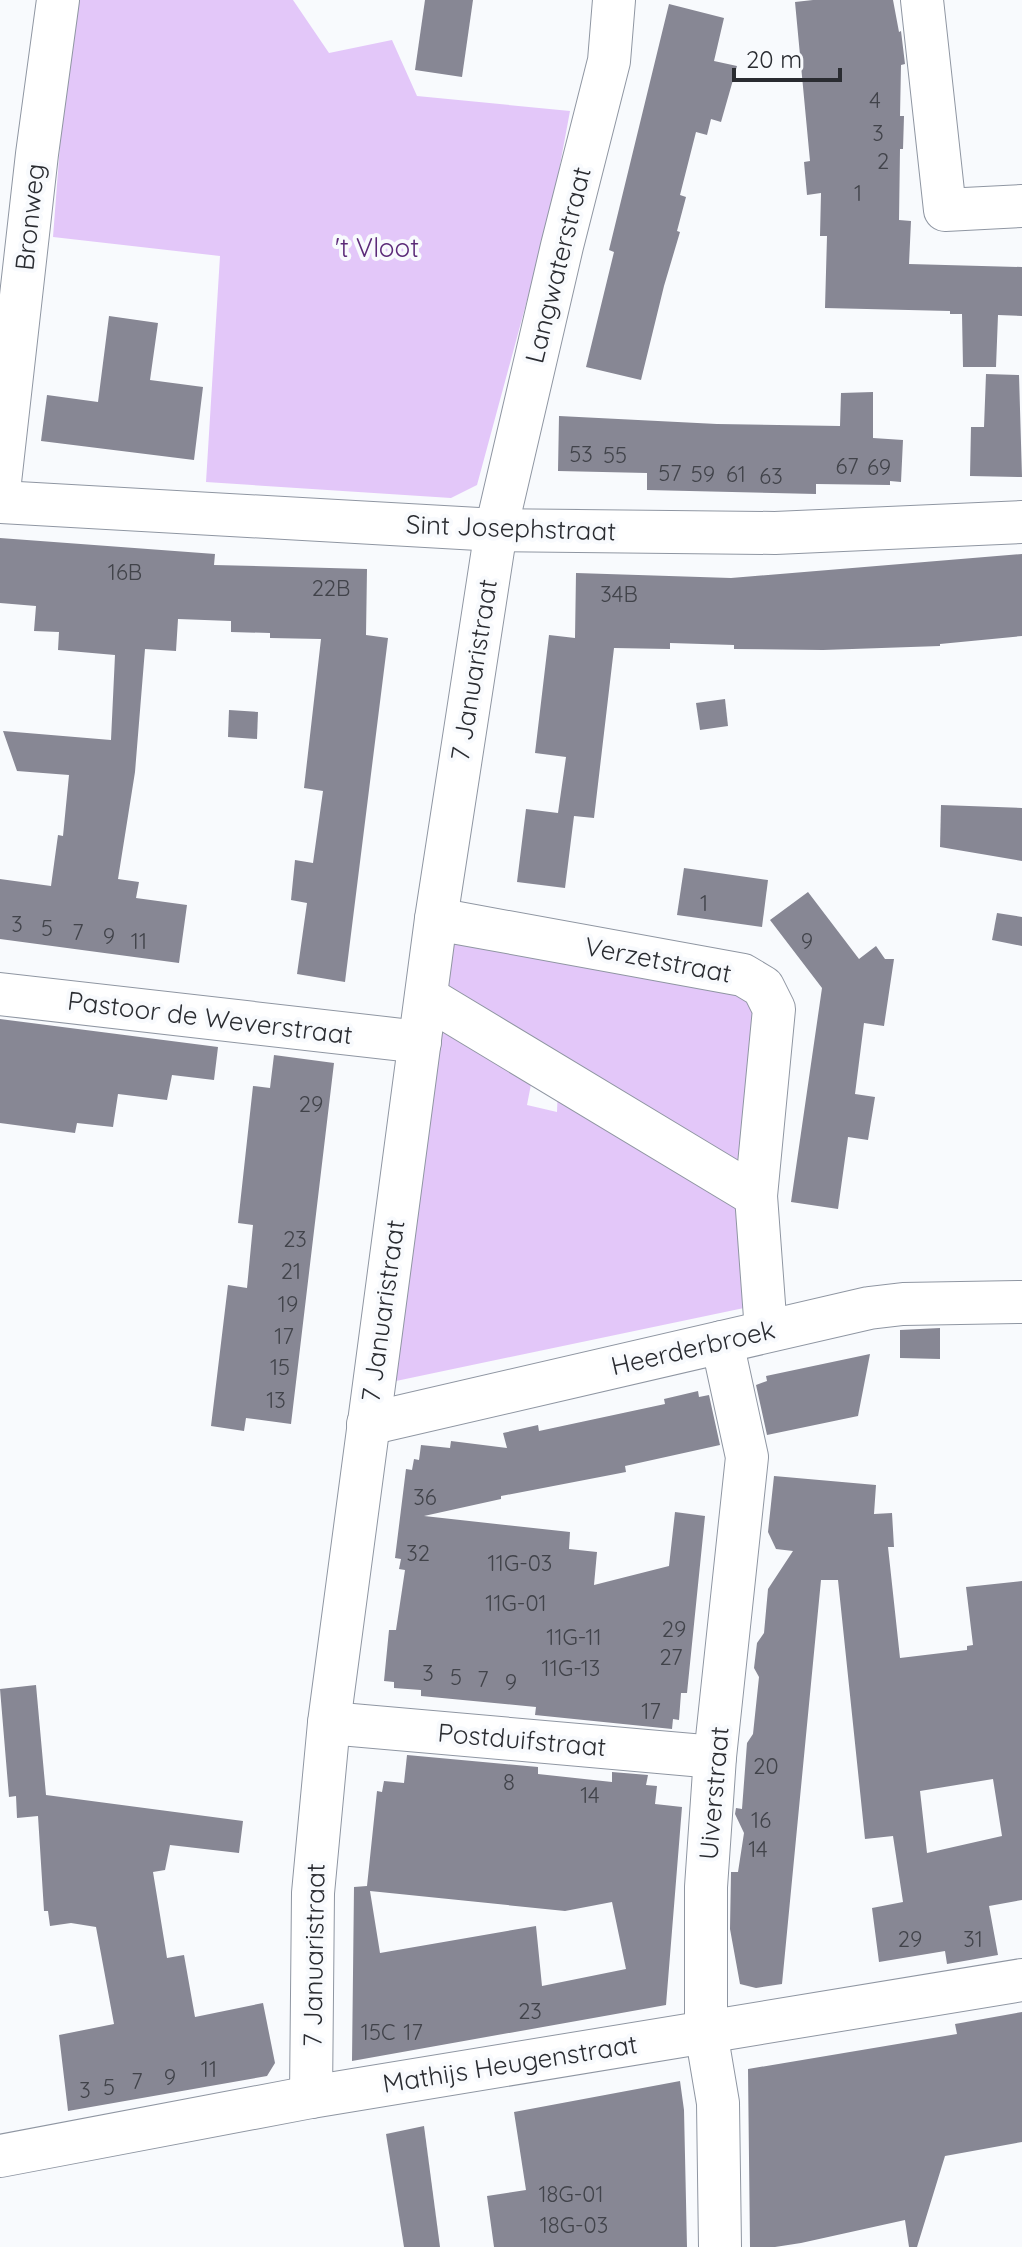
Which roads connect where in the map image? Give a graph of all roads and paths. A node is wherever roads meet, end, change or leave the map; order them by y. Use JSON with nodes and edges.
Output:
{"nodes":[{"id":1,"x":58,"y":0,"type":"edge"},
{"id":2,"x":614,"y":0,"type":"edge"},
{"id":3,"x":922,"y":0,"type":"edge"},
{"id":4,"x":1022,"y":206,"type":"edge"},
{"id":5,"x":0,"y":482,"type":"edge"},
{"id":6,"x":0,"y":502,"type":"edge"},
{"id":7,"x":1022,"y":522,"type":"edge"},
{"id":8,"x":496,"y":530,"type":"junction"},
{"id":9,"x":436,"y":919,"type":"junction"},
{"id":10,"x":0,"y":994,"type":"edge"},
{"id":11,"x":426,"y":997,"type":"junction"},
{"id":12,"x":420,"y":1042,"type":"junction"},
{"id":13,"x":756,"y":1196,"type":"junction"},
{"id":14,"x":1022,"y":1302,"type":"edge"},
{"id":15,"x":766,"y":1331,"type":"junction"},
{"id":16,"x":722,"y":1342,"type":"junction"},
{"id":17,"x":368,"y":1424,"type":"junction"},
{"id":18,"x":329,"y":1723,"type":"junction"},
{"id":19,"x":715,"y":1757,"type":"junction"},
{"id":20,"x":1022,"y":1980,"type":"edge"},
{"id":21,"x":706,"y":2032,"type":"junction"},
{"id":22,"x":311,"y":2097,"type":"junction"},
{"id":23,"x":0,"y":2156,"type":"edge"},
{"id":24,"x":720,"y":2247,"type":"edge"}],
"edges":[{"from":1,"to":5,"type":"street","name":"Bronweg"},
{"from":2,"to":8,"type":"street","name":"Langwaterstraat"},
{"from":3,"to":4,"type":"street"},
{"from":6,"to":8,"type":"street","name":"Sint Josephstraat"},
{"from":7,"to":8,"type":"street","name":"Sint Josephstraat"},
{"from":8,"to":9,"type":"street","name":"7 Januaristraat"},
{"from":9,"to":11,"type":"street","name":"7 Januaristraat"},
{"from":9,"to":13,"type":"street","name":"Verzetstraat"},
{"from":10,"to":12,"type":"street","name":"Pastoor de Weverstraat"},
{"from":11,"to":12,"type":"street","name":"7 Januaristraat"},
{"from":11,"to":13,"type":"street"},
{"from":12,"to":17,"type":"street","name":"7 Januaristraat"},
{"from":13,"to":15,"type":"street","name":"Verzetstraat"},
{"from":14,"to":15,"type":"street","name":"Heerderbroek"},
{"from":15,"to":16,"type":"street","name":"Heerderbroek"},
{"from":16,"to":17,"type":"street","name":"Heerderbroek"},
{"from":16,"to":19,"type":"street","name":"Uiverstraat"},
{"from":17,"to":18,"type":"street","name":"7 Januaristraat"},
{"from":18,"to":19,"type":"street","name":"Postduifstraat"},
{"from":18,"to":22,"type":"street","name":"7 Januaristraat"},
{"from":19,"to":21,"type":"street","name":"Uiverstraat"},
{"from":20,"to":21,"type":"street","name":"Mathijs Heugenstraat"},
{"from":21,"to":22,"type":"street","name":"Mathijs Heugenstraat"},
{"from":21,"to":24,"type":"street","name":"Uiverstraat"},
{"from":22,"to":23,"type":"street","name":"Mathijs Heugenstraat"}]}
